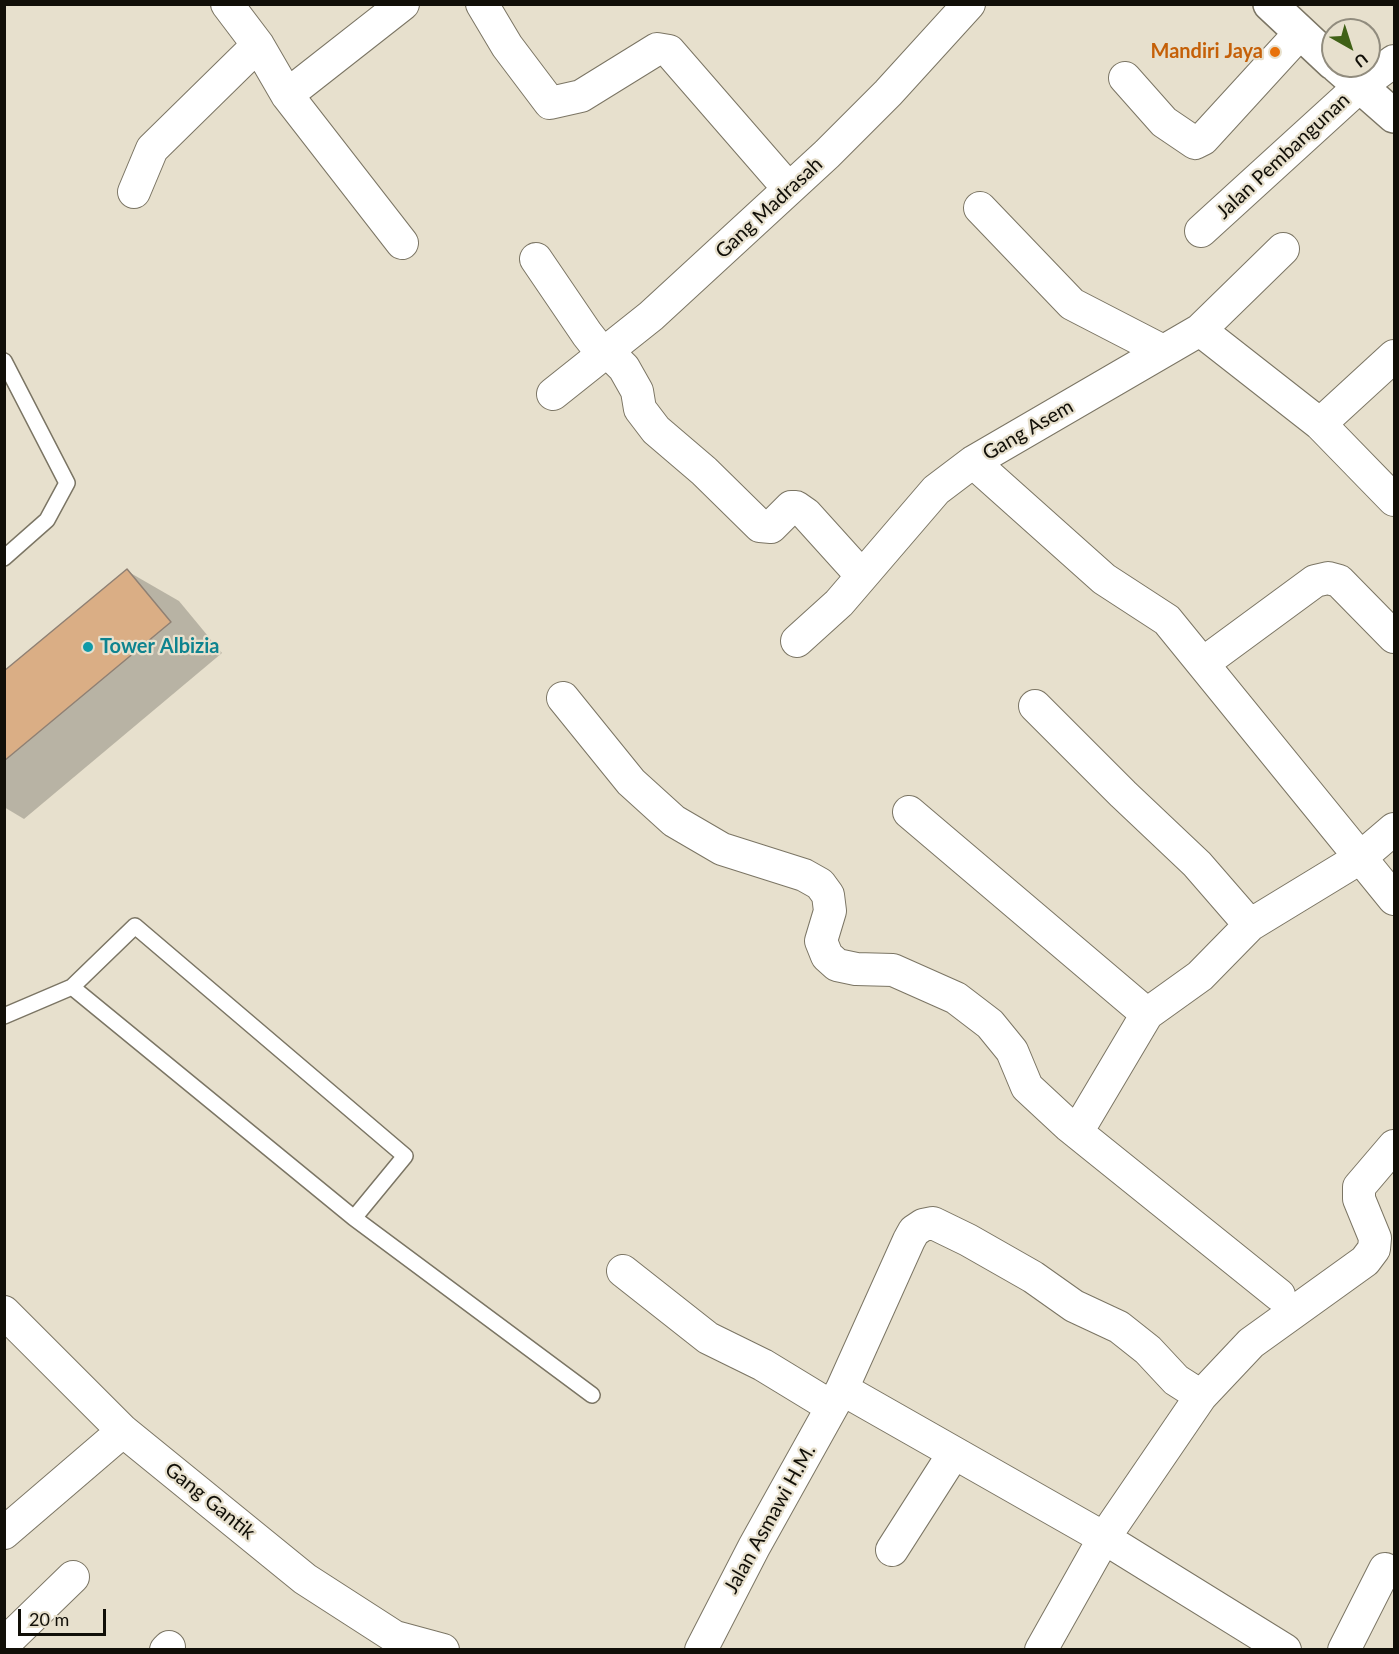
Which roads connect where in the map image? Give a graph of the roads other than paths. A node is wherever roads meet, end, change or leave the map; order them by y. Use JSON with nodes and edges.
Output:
{"nodes":[{"id":1,"x":227,"y":4,"type":"edge"},
{"id":2,"x":404,"y":4,"type":"edge"},
{"id":3,"x":482,"y":4,"type":"edge"},
{"id":4,"x":969,"y":4,"type":"edge"},
{"id":5,"x":1270,"y":4,"type":"edge"},
{"id":6,"x":1300,"y":33,"type":"junction"},
{"id":7,"x":258,"y":45,"type":"junction"},
{"id":8,"x":1321,"y":52,"type":"edge"},
{"id":9,"x":1125,"y":78,"type":"dead end"},
{"id":10,"x":1346,"y":78,"type":"edge"},
{"id":11,"x":1350,"y":78,"type":"edge"},
{"id":12,"x":287,"y":95,"type":"junction"},
{"id":13,"x":1395,"y":116,"type":"edge"},
{"id":14,"x":789,"y":189,"type":"junction"},
{"id":15,"x":134,"y":192,"type":"dead end"},
{"id":16,"x":980,"y":208,"type":"dead end"},
{"id":17,"x":1201,"y":231,"type":"dead end"},
{"id":18,"x":402,"y":243,"type":"dead end"},
{"id":19,"x":1283,"y":249,"type":"dead end"},
{"id":20,"x":536,"y":259,"type":"dead end"},
{"id":21,"x":1200,"y":330,"type":"junction"},
{"id":22,"x":1163,"y":351,"type":"junction"},
{"id":23,"x":608,"y":352,"type":"junction"},
{"id":24,"x":1395,"y":356,"type":"edge"},
{"id":25,"x":4,"y":360,"type":"edge"},
{"id":26,"x":553,"y":394,"type":"dead end"},
{"id":27,"x":1320,"y":424,"type":"junction"},
{"id":28,"x":972,"y":462,"type":"junction"},
{"id":29,"x":1395,"y":500,"type":"edge"},
{"id":30,"x":4,"y":558,"type":"edge"},
{"id":31,"x":862,"y":576,"type":"junction"},
{"id":32,"x":1395,"y":637,"type":"edge"},
{"id":33,"x":797,"y":641,"type":"dead end"},
{"id":34,"x":1213,"y":656,"type":"dead end"},
{"id":35,"x":563,"y":698,"type":"dead end"},
{"id":36,"x":1035,"y":706,"type":"dead end"},
{"id":37,"x":909,"y":812,"type":"dead end"},
{"id":38,"x":1395,"y":829,"type":"edge"},
{"id":39,"x":1360,"y":858,"type":"junction"},
{"id":40,"x":1395,"y":899,"type":"edge"},
{"id":41,"x":1250,"y":925,"type":"junction"},
{"id":42,"x":72,"y":987,"type":"junction"},
{"id":43,"x":1147,"y":1014,"type":"junction"},
{"id":44,"x":4,"y":1016,"type":"edge"},
{"id":45,"x":1077,"y":1132,"type":"junction"},
{"id":46,"x":1395,"y":1146,"type":"edge"},
{"id":47,"x":354,"y":1218,"type":"junction"},
{"id":48,"x":623,"y":1271,"type":"dead end"},
{"id":49,"x":1279,"y":1295,"type":"dead end"},
{"id":50,"x":4,"y":1312,"type":"edge"},
{"id":51,"x":592,"y":1395,"type":"dead end"},
{"id":52,"x":1201,"y":1396,"type":"junction"},
{"id":53,"x":837,"y":1398,"type":"junction"},
{"id":54,"x":123,"y":1431,"type":"junction"},
{"id":55,"x":954,"y":1453,"type":"junction"},
{"id":56,"x":4,"y":1533,"type":"edge"},
{"id":57,"x":1104,"y":1538,"type":"junction"},
{"id":58,"x":891,"y":1550,"type":"dead end"},
{"id":59,"x":1385,"y":1569,"type":"dead end"},
{"id":60,"x":73,"y":1577,"type":"dead end"},
{"id":61,"x":4,"y":1644,"type":"edge"},
{"id":62,"x":443,"y":1650,"type":"edge"},
{"id":63,"x":701,"y":1650,"type":"edge"},
{"id":64,"x":1041,"y":1650,"type":"edge"},
{"id":65,"x":1285,"y":1650,"type":"edge"},
{"id":66,"x":1344,"y":1650,"type":"edge"}],
"edges":[{"from":1,"to":7,"type":"street"},
{"from":2,"to":12,"type":"street"},
{"from":3,"to":14,"type":"street"},
{"from":4,"to":14,"type":"street","name":"Gang Madrasah"},
{"from":5,"to":6,"type":"main road"},
{"from":6,"to":8,"type":"main road"},
{"from":6,"to":9,"type":"street"},
{"from":7,"to":12,"type":"street"},
{"from":7,"to":15,"type":"street"},
{"from":10,"to":17,"type":"street","name":"Jalan Pembangunan"},
{"from":11,"to":13,"type":"main road"},
{"from":12,"to":18,"type":"street"},
{"from":14,"to":23,"type":"street","name":"Gang Madrasah"},
{"from":16,"to":22,"type":"street"},
{"from":19,"to":21,"type":"street","name":"Gang Asem"},
{"from":20,"to":23,"type":"street"},
{"from":21,"to":22,"type":"street","name":"Gang Asem"},
{"from":21,"to":27,"type":"street"},
{"from":22,"to":28,"type":"street","name":"Gang Asem"},
{"from":23,"to":26,"type":"street","name":"Gang Madrasah"},
{"from":23,"to":31,"type":"street"},
{"from":24,"to":27,"type":"street"},
{"from":25,"to":30,"type":"lane"},
{"from":27,"to":29,"type":"street"},
{"from":28,"to":31,"type":"street","name":"Gang Asem"},
{"from":28,"to":39,"type":"street"},
{"from":31,"to":33,"type":"street","name":"Gang Asem"},
{"from":32,"to":34,"type":"street"},
{"from":35,"to":45,"type":"street"},
{"from":36,"to":41,"type":"street"},
{"from":37,"to":43,"type":"street"},
{"from":38,"to":39,"type":"street"},
{"from":39,"to":40,"type":"street"},
{"from":39,"to":41,"type":"street"},
{"from":41,"to":43,"type":"street"},
{"from":42,"to":44,"type":"lane"},
{"from":42,"to":47,"type":"lane"},
{"from":42,"to":47,"type":"lane"},
{"from":43,"to":45,"type":"street"},
{"from":45,"to":49,"type":"street"},
{"from":46,"to":52,"type":"street"},
{"from":47,"to":51,"type":"lane"},
{"from":48,"to":53,"type":"street"},
{"from":50,"to":54,"type":"street","name":"Gang Gantik"},
{"from":52,"to":53,"type":"street","name":"Jalan Asmawi H.M."},
{"from":52,"to":57,"type":"street"},
{"from":53,"to":55,"type":"street"},
{"from":53,"to":63,"type":"street","name":"Jalan Asmawi H.M."},
{"from":54,"to":56,"type":"street"},
{"from":54,"to":62,"type":"street","name":"Gang Gantik"},
{"from":55,"to":57,"type":"street"},
{"from":55,"to":58,"type":"street"},
{"from":57,"to":64,"type":"street"},
{"from":57,"to":65,"type":"street"},
{"from":59,"to":66,"type":"street"},
{"from":60,"to":61,"type":"street"}]}
